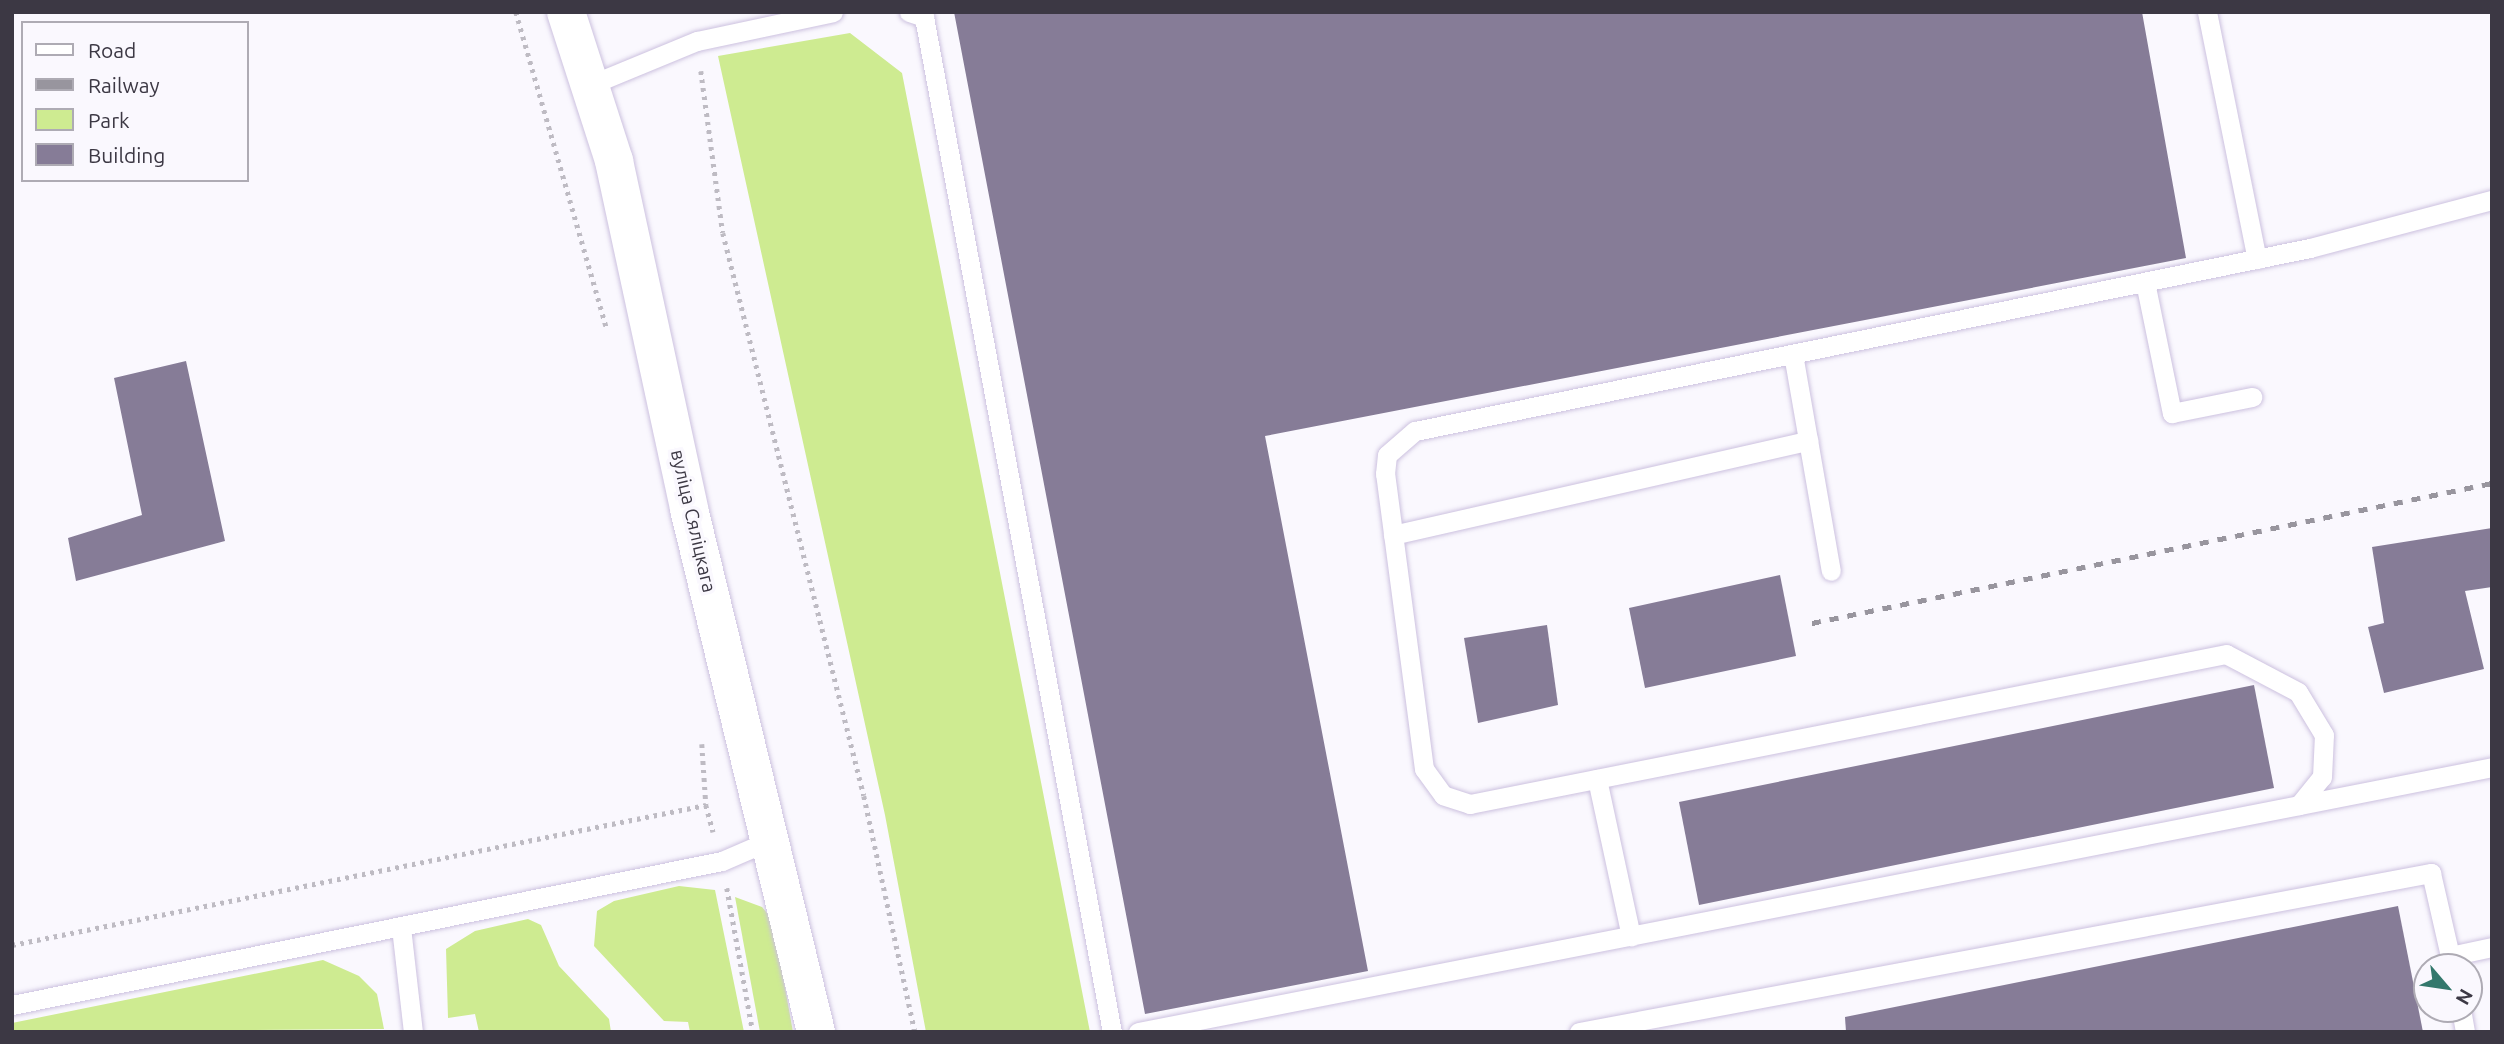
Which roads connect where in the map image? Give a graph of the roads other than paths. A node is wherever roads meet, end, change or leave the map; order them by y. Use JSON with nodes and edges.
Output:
{"nodes":[{"id":1,"x":566,"y":12,"type":"edge"},
{"id":2,"x":833,"y":12,"type":"edge"},
{"id":3,"x":909,"y":12,"type":"edge"},
{"id":4,"x":2207,"y":12,"type":"edge"},
{"id":5,"x":590,"y":85,"type":"junction"},
{"id":6,"x":2492,"y":200,"type":"edge"},
{"id":7,"x":2257,"y":259,"type":"junction"},
{"id":8,"x":2145,"y":282,"type":"junction"},
{"id":9,"x":1793,"y":354,"type":"junction"},
{"id":10,"x":2252,"y":397,"type":"dead end"},
{"id":11,"x":1808,"y":441,"type":"junction"},
{"id":12,"x":1393,"y":535,"type":"junction"},
{"id":13,"x":1831,"y":571,"type":"dead end"},
{"id":14,"x":2492,"y":767,"type":"edge"},
{"id":15,"x":1597,"y":779,"type":"junction"},
{"id":16,"x":2299,"y":806,"type":"junction"},
{"id":17,"x":773,"y":839,"type":"junction"},
{"id":18,"x":401,"y":927,"type":"junction"},
{"id":19,"x":1631,"y":936,"type":"junction"},
{"id":20,"x":2492,"y":947,"type":"edge"},
{"id":21,"x":2449,"y":953,"type":"edge"},
{"id":22,"x":2474,"y":953,"type":"edge"},
{"id":23,"x":12,"y":1005,"type":"edge"},
{"id":24,"x":413,"y":1032,"type":"edge"},
{"id":25,"x":816,"y":1032,"type":"edge"},
{"id":26,"x":1112,"y":1032,"type":"edge"},
{"id":27,"x":1138,"y":1032,"type":"edge"},
{"id":28,"x":1579,"y":1032,"type":"edge"}],
"edges":[{"from":1,"to":5,"type":"main road","name":"вуліца Сяліцкага"},
{"from":2,"to":5,"type":"lane"},
{"from":3,"to":26,"type":"lane"},
{"from":4,"to":7,"type":"lane"},
{"from":5,"to":17,"type":"main road","name":"вуліца Сяліцкага"},
{"from":6,"to":7,"type":"lane"},
{"from":7,"to":8,"type":"lane"},
{"from":8,"to":9,"type":"lane"},
{"from":8,"to":10,"type":"lane"},
{"from":9,"to":11,"type":"lane"},
{"from":9,"to":12,"type":"lane"},
{"from":11,"to":12,"type":"lane"},
{"from":11,"to":13,"type":"lane"},
{"from":12,"to":15,"type":"lane"},
{"from":14,"to":16,"type":"lane"},
{"from":15,"to":16,"type":"lane"},
{"from":15,"to":19,"type":"lane"},
{"from":16,"to":19,"type":"lane"},
{"from":17,"to":18,"type":"lane"},
{"from":17,"to":25,"type":"main road","name":"вуліца Сяліцкага"},
{"from":18,"to":23,"type":"lane"},
{"from":18,"to":24,"type":"lane"},
{"from":19,"to":27,"type":"lane"},
{"from":20,"to":22,"type":"lane"},
{"from":21,"to":28,"type":"lane"}]}
